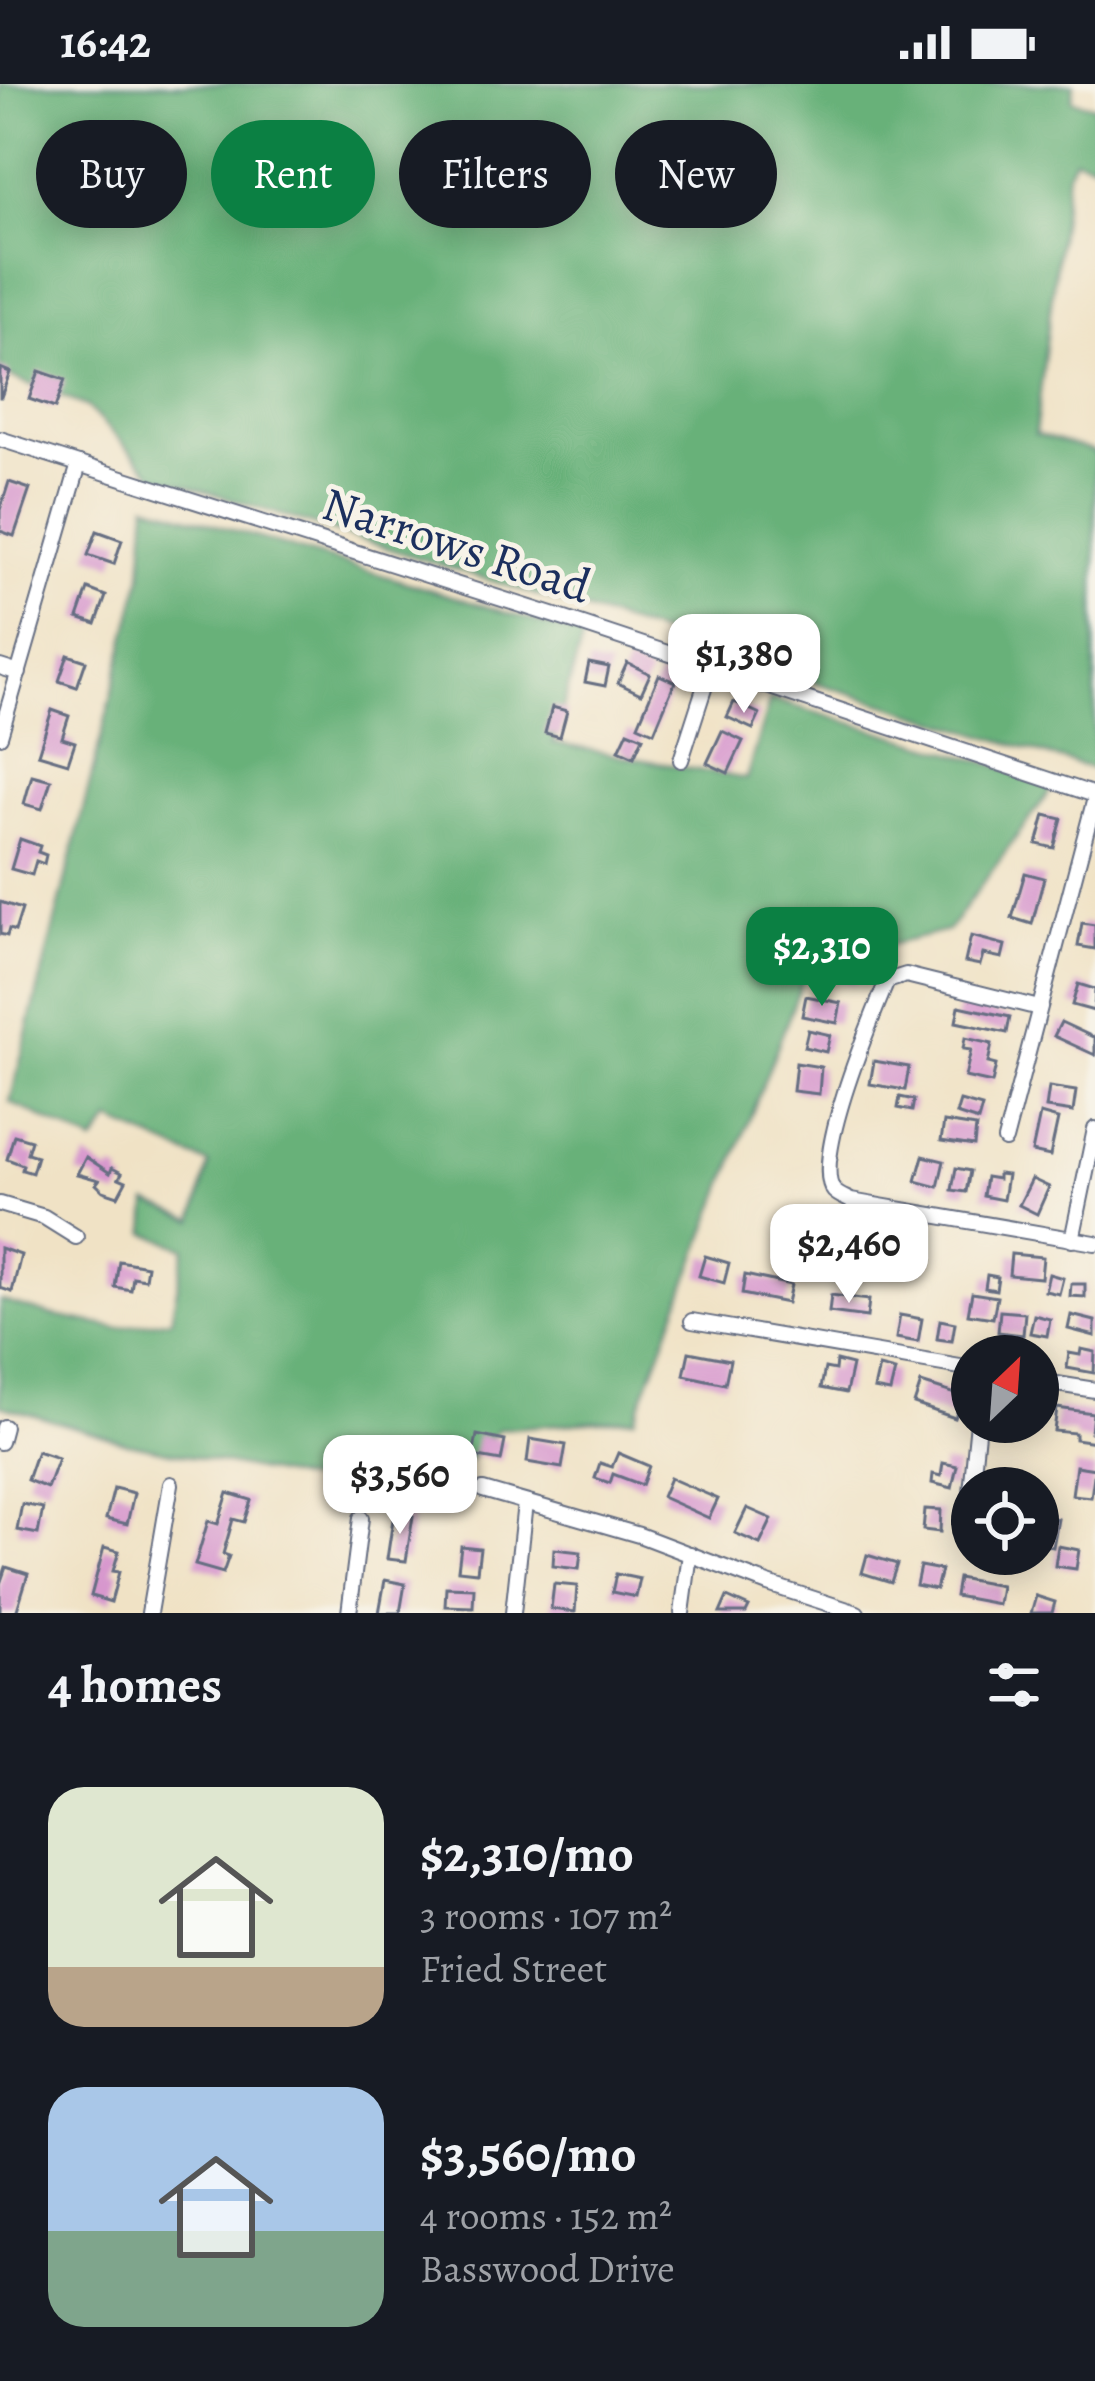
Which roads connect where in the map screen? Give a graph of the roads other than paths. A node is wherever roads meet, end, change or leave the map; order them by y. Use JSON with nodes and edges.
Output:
{"nodes":[{"id":1,"x":0,"y":440,"type":"edge"},
{"id":2,"x":80,"y":464,"type":"junction"},
{"id":3,"x":711,"y":667,"type":"junction"},
{"id":4,"x":0,"y":668,"type":"edge"},
{"id":5,"x":19,"y":673,"type":"junction"},
{"id":6,"x":0,"y":736,"type":"edge"},
{"id":7,"x":681,"y":760,"type":"dead end"},
{"id":8,"x":1095,"y":796,"type":"edge"},
{"id":9,"x":1040,"y":1008,"type":"junction"},
{"id":10,"x":1095,"y":1129,"type":"edge"},
{"id":11,"x":1005,"y":1140,"type":"dead end"},
{"id":12,"x":0,"y":1204,"type":"edge"},
{"id":13,"x":76,"y":1238,"type":"dead end"},
{"id":14,"x":1072,"y":1240,"type":"junction"},
{"id":15,"x":1095,"y":1243,"type":"edge"},
{"id":16,"x":692,"y":1321,"type":"dead end"},
{"id":17,"x":951,"y":1366,"type":"edge"},
{"id":18,"x":1059,"y":1384,"type":"edge"},
{"id":19,"x":1095,"y":1390,"type":"edge"},
{"id":20,"x":171,"y":1484,"type":"dead end"},
{"id":21,"x":483,"y":1490,"type":"dead end"},
{"id":22,"x":525,"y":1503,"type":"junction"},
{"id":23,"x":361,"y":1518,"type":"dead end"},
{"id":24,"x":689,"y":1554,"type":"junction"},
{"id":25,"x":849,"y":1612,"type":"edge"},
{"id":26,"x":149,"y":1613,"type":"edge"},
{"id":27,"x":349,"y":1613,"type":"edge"},
{"id":28,"x":513,"y":1613,"type":"edge"},
{"id":29,"x":682,"y":1613,"type":"edge"}],
"edges":[{"from":1,"to":2,"type":"street","name":"Narrows Road"},
{"from":2,"to":3,"type":"street","name":"Narrows Road"},
{"from":2,"to":5,"type":"street"},
{"from":3,"to":7,"type":"street"},
{"from":3,"to":8,"type":"street","name":"Narrows Road"},
{"from":4,"to":5,"type":"street"},
{"from":5,"to":6,"type":"street"},
{"from":8,"to":9,"type":"street"},
{"from":9,"to":11,"type":"street"},
{"from":9,"to":14,"type":"street"},
{"from":10,"to":14,"type":"street"},
{"from":12,"to":13,"type":"street"},
{"from":14,"to":15,"type":"street"},
{"from":16,"to":17,"type":"street"},
{"from":18,"to":19,"type":"street"},
{"from":20,"to":26,"type":"street"},
{"from":21,"to":22,"type":"street"},
{"from":22,"to":24,"type":"street"},
{"from":22,"to":28,"type":"street"},
{"from":23,"to":27,"type":"street"},
{"from":24,"to":25,"type":"street"},
{"from":24,"to":29,"type":"street"}]}
